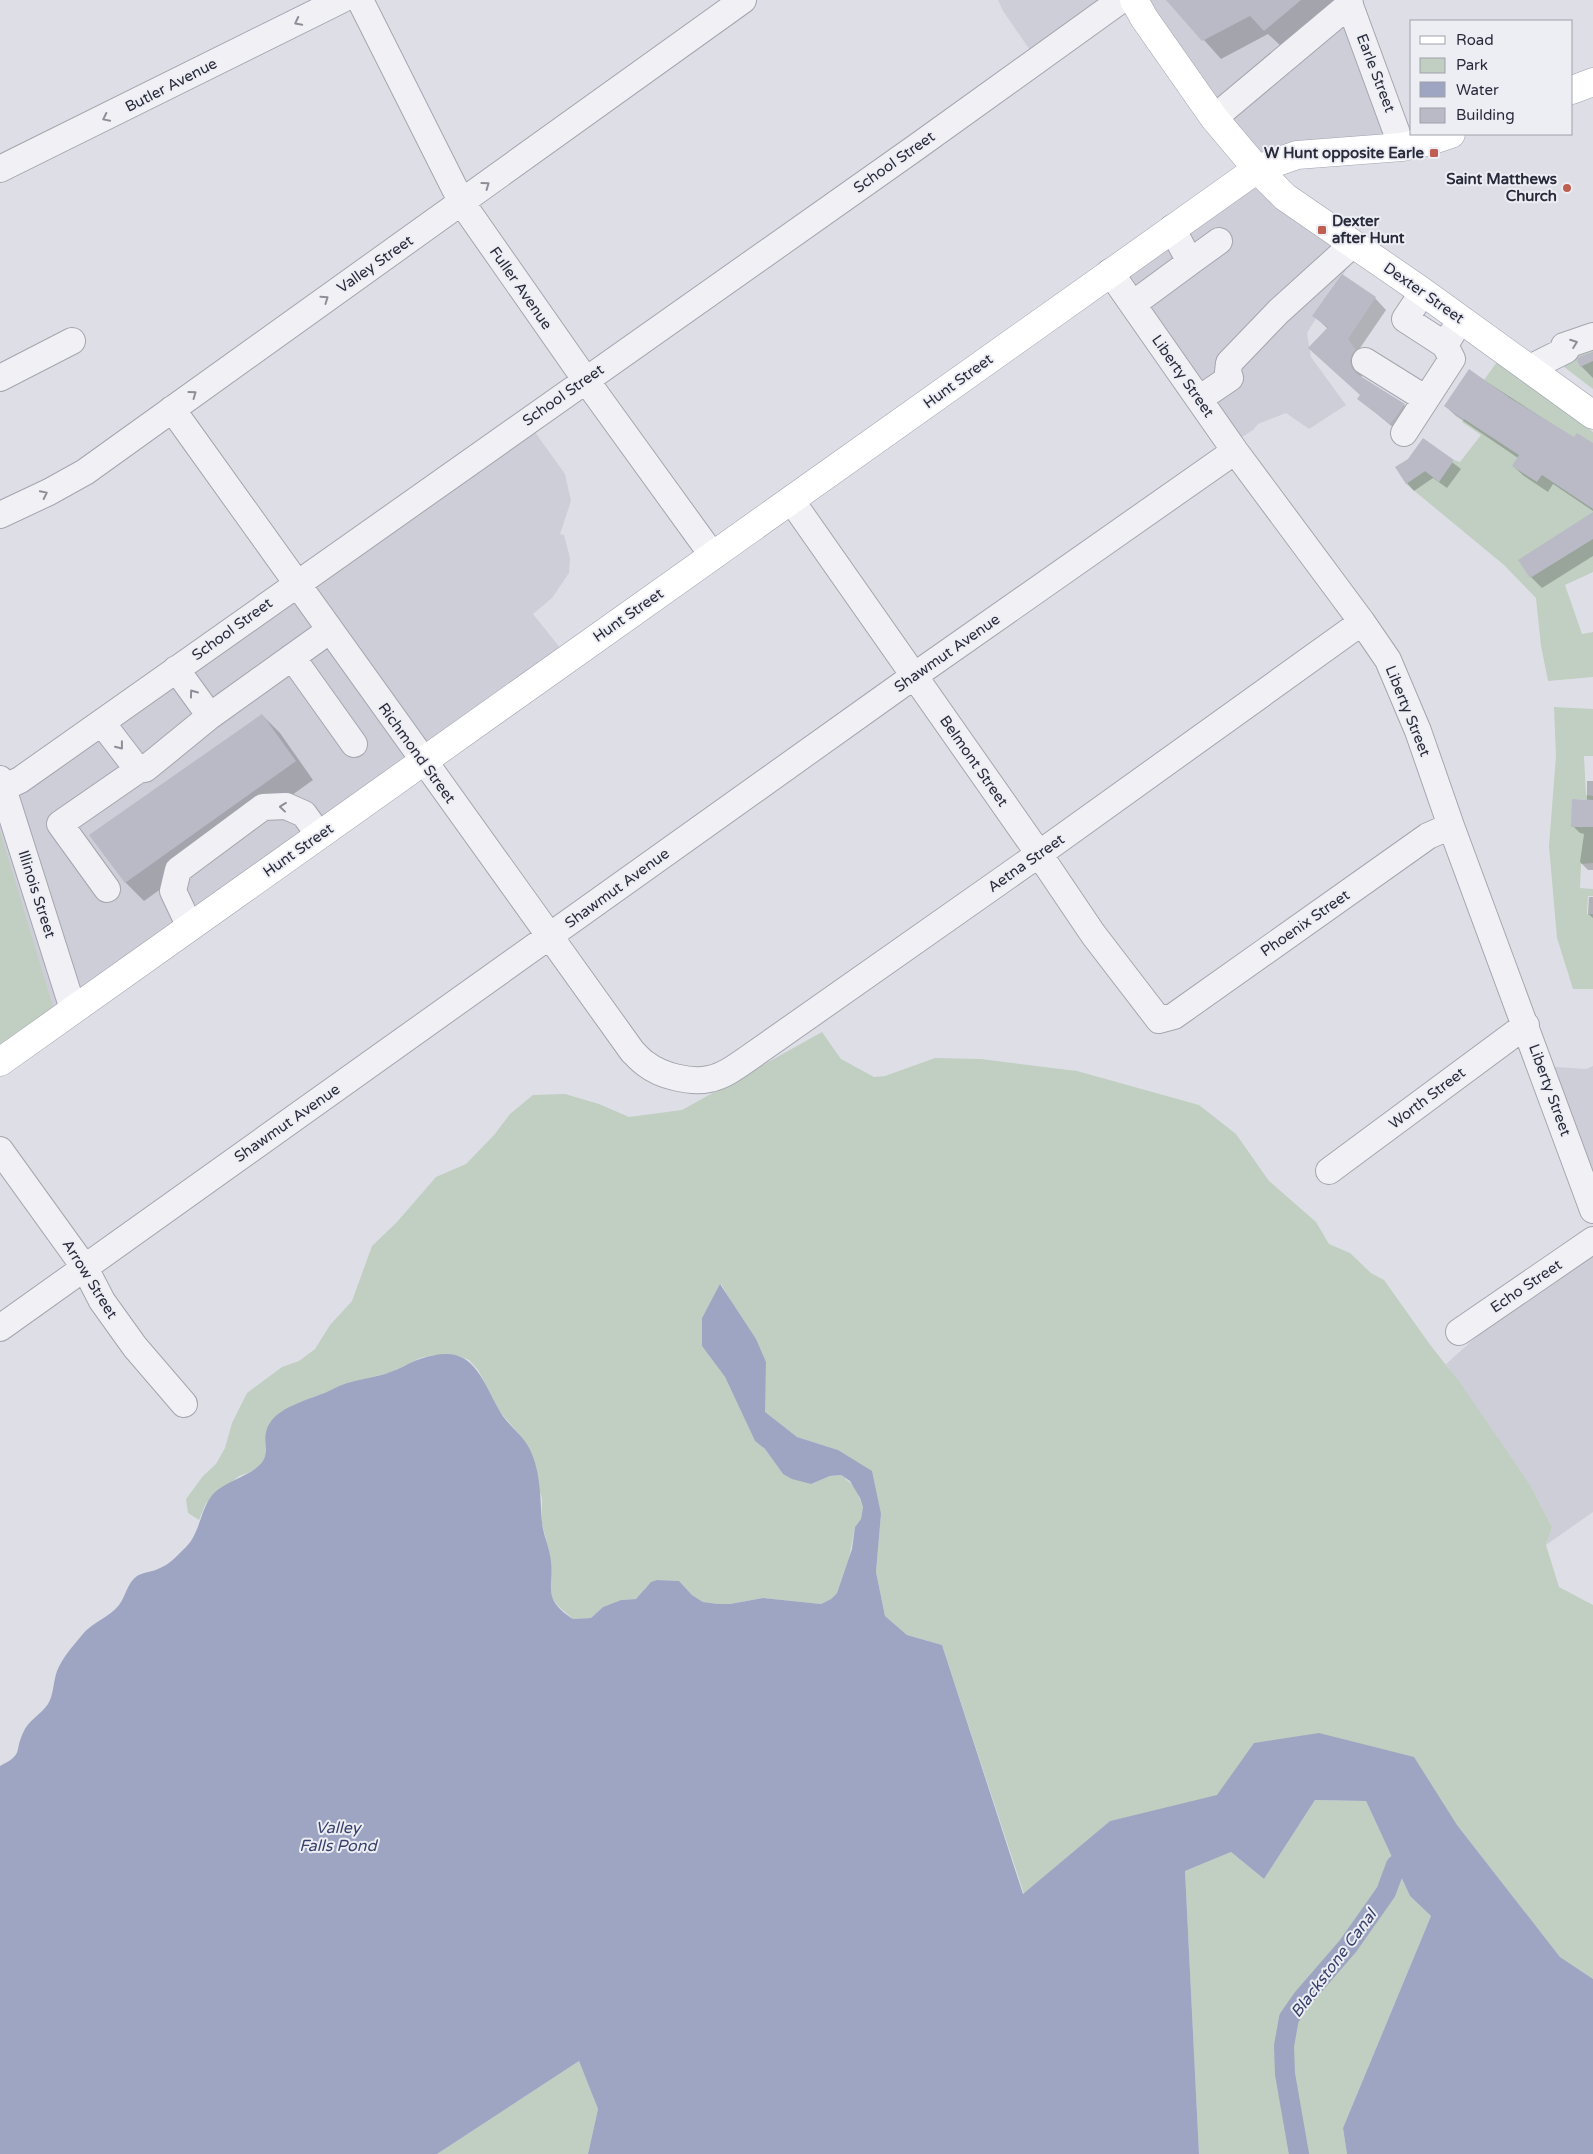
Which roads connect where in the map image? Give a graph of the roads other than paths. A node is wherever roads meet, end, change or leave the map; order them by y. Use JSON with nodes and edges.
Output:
{"nodes":[{"id":1,"x":342,"y":0,"type":"edge"},
{"id":2,"x":360,"y":0,"type":"edge"},
{"id":3,"x":743,"y":0,"type":"edge"},
{"id":4,"x":1121,"y":0,"type":"edge"},
{"id":5,"x":1134,"y":0,"type":"edge"},
{"id":6,"x":1349,"y":2,"type":"edge"},
{"id":7,"x":1593,"y":82,"type":"edge"},
{"id":8,"x":1573,"y":90,"type":"edge"},
{"id":9,"x":1214,"y":118,"type":"junction"},
{"id":10,"x":1448,"y":135,"type":"edge"},
{"id":11,"x":1402,"y":147,"type":"junction"},
{"id":12,"x":0,"y":169,"type":"edge"},
{"id":13,"x":1257,"y":169,"type":"junction"},
{"id":14,"x":462,"y":203,"type":"junction"},
{"id":15,"x":1172,"y":228,"type":"junction"},
{"id":16,"x":1219,"y":241,"type":"dead end"},
{"id":17,"x":1353,"y":244,"type":"junction"},
{"id":18,"x":1190,"y":262,"type":"junction"},
{"id":19,"x":1110,"y":272,"type":"junction"},
{"id":20,"x":1423,"y":292,"type":"junction"},
{"id":21,"x":1133,"y":304,"type":"junction"},
{"id":22,"x":1461,"y":319,"type":"junction"},
{"id":23,"x":1593,"y":336,"type":"edge"},
{"id":24,"x":72,"y":342,"type":"dead end"},
{"id":25,"x":1445,"y":345,"type":"junction"},
{"id":26,"x":1366,"y":361,"type":"dead end"},
{"id":27,"x":1530,"y":368,"type":"junction"},
{"id":28,"x":0,"y":378,"type":"edge"},
{"id":29,"x":585,"y":380,"type":"junction"},
{"id":30,"x":1199,"y":399,"type":"junction"},
{"id":31,"x":1426,"y":399,"type":"junction"},
{"id":32,"x":172,"y":409,"type":"junction"},
{"id":33,"x":1593,"y":415,"type":"edge"},
{"id":34,"x":1404,"y":433,"type":"dead end"},
{"id":35,"x":1235,"y":450,"type":"junction"},
{"id":36,"x":791,"y":500,"type":"junction"},
{"id":37,"x":0,"y":515,"type":"edge"},
{"id":38,"x":713,"y":556,"type":"junction"},
{"id":39,"x":296,"y":584,"type":"junction"},
{"id":40,"x":1362,"y":622,"type":"junction"},
{"id":41,"x":330,"y":630,"type":"junction"},
{"id":42,"x":292,"y":657,"type":"junction"},
{"id":43,"x":176,"y":669,"type":"junction"},
{"id":44,"x":914,"y":676,"type":"junction"},
{"id":45,"x":210,"y":716,"type":"junction"},
{"id":46,"x":102,"y":723,"type":"junction"},
{"id":47,"x":354,"y":744,"type":"dead end"},
{"id":48,"x":423,"y":761,"type":"junction"},
{"id":49,"x":138,"y":770,"type":"junction"},
{"id":50,"x":1,"y":783,"type":"edge"},
{"id":51,"x":1451,"y":826,"type":"junction"},
{"id":52,"x":319,"y":835,"type":"junction"},
{"id":53,"x":1040,"y":854,"type":"junction"},
{"id":54,"x":107,"y":889,"type":"dead end"},
{"id":55,"x":190,"y":927,"type":"junction"},
{"id":56,"x":549,"y":937,"type":"junction"},
{"id":57,"x":73,"y":1010,"type":"junction"},
{"id":58,"x":1159,"y":1020,"type":"joint"},
{"id":59,"x":1526,"y":1025,"type":"junction"},
{"id":60,"x":0,"y":1062,"type":"edge"},
{"id":61,"x":679,"y":1077,"type":"joint"},
{"id":62,"x":0,"y":1150,"type":"edge"},
{"id":63,"x":1329,"y":1172,"type":"dead end"},
{"id":64,"x":1593,"y":1210,"type":"edge"},
{"id":65,"x":1593,"y":1240,"type":"edge"},
{"id":66,"x":85,"y":1268,"type":"junction"},
{"id":67,"x":0,"y":1328,"type":"edge"},
{"id":68,"x":1458,"y":1332,"type":"dead end"},
{"id":69,"x":184,"y":1404,"type":"dead end"}],
"edges":[{"from":1,"to":12,"type":"street","name":"Butler Avenue","one_way":true},
{"from":2,"to":14,"type":"street","name":"Fuller Avenue"},
{"from":14,"to":3,"type":"street","name":"Valley Street","one_way":true},
{"from":4,"to":29,"type":"street","name":"School Street"},
{"from":5,"to":9,"type":"main road","name":"Dexter Street"},
{"from":6,"to":9,"type":"street"},
{"from":6,"to":11,"type":"street","name":"Earle Street"},
{"from":7,"to":8,"type":"main road"},
{"from":9,"to":13,"type":"main road","name":"Dexter Street"},
{"from":10,"to":11,"type":"main road","name":"Hunt Street"},
{"from":11,"to":13,"type":"main road","name":"Hunt Street"},
{"from":13,"to":15,"type":"main road","name":"Hunt Street"},
{"from":13,"to":17,"type":"main road","name":"Dexter Street"},
{"from":14,"to":29,"type":"street","name":"Fuller Avenue"},
{"from":32,"to":14,"type":"street","name":"Valley Street","one_way":true},
{"from":15,"to":18,"type":"street"},
{"from":15,"to":19,"type":"main road","name":"Hunt Street"},
{"from":16,"to":18,"type":"street"},
{"from":17,"to":20,"type":"main road","name":"Dexter Street"},
{"from":17,"to":30,"type":"street"},
{"from":18,"to":21,"type":"street"},
{"from":19,"to":21,"type":"street","name":"Liberty Street"},
{"from":19,"to":36,"type":"main road","name":"Hunt Street"},
{"from":20,"to":22,"type":"main road","name":"Dexter Street"},
{"from":20,"to":25,"type":"street"},
{"from":21,"to":30,"type":"street","name":"Liberty Street"},
{"from":22,"to":25,"type":"street"},
{"from":22,"to":27,"type":"main road","name":"Dexter Street"},
{"from":27,"to":23,"type":"street","one_way":true},
{"from":24,"to":28,"type":"street"},
{"from":25,"to":31,"type":"street"},
{"from":26,"to":31,"type":"street"},
{"from":27,"to":33,"type":"main road","name":"Dexter Street"},
{"from":29,"to":38,"type":"street","name":"Fuller Avenue"},
{"from":29,"to":39,"type":"street","name":"School Street"},
{"from":30,"to":35,"type":"street","name":"Liberty Street"},
{"from":31,"to":34,"type":"street"},
{"from":37,"to":32,"type":"street","name":"Valley Street","one_way":true},
{"from":32,"to":39,"type":"street","name":"Richmond Street"},
{"from":35,"to":40,"type":"street","name":"Liberty Street"},
{"from":35,"to":44,"type":"street","name":"Shawmut Avenue"},
{"from":36,"to":38,"type":"main road","name":"Hunt Street"},
{"from":36,"to":44,"type":"street","name":"Belmont Street"},
{"from":38,"to":48,"type":"main road","name":"Hunt Street"},
{"from":39,"to":41,"type":"street","name":"Richmond Street"},
{"from":39,"to":43,"type":"street","name":"School Street"},
{"from":40,"to":51,"type":"street","name":"Liberty Street"},
{"from":40,"to":53,"type":"street","name":"Aetna Street"},
{"from":41,"to":42,"type":"street"},
{"from":41,"to":48,"type":"street","name":"Richmond Street"},
{"from":42,"to":45,"type":"street"},
{"from":42,"to":47,"type":"street"},
{"from":45,"to":43,"type":"street","one_way":true},
{"from":43,"to":46,"type":"street","name":"School Street"},
{"from":44,"to":53,"type":"street","name":"Belmont Street"},
{"from":44,"to":56,"type":"street","name":"Shawmut Avenue"},
{"from":45,"to":49,"type":"street"},
{"from":46,"to":49,"type":"street","one_way":true},
{"from":46,"to":50,"type":"street","name":"School Street"},
{"from":48,"to":52,"type":"main road","name":"Hunt Street"},
{"from":48,"to":56,"type":"street","name":"Richmond Street"},
{"from":49,"to":54,"type":"street"},
{"from":50,"to":57,"type":"street","name":"Illinois Street"},
{"from":51,"to":58,"type":"street","name":"Phoenix Street"},
{"from":51,"to":59,"type":"street","name":"Liberty Street"},
{"from":52,"to":55,"type":"main road","name":"Hunt Street"},
{"from":52,"to":55,"type":"street","one_way":true},
{"from":53,"to":58,"type":"street","name":"Belmont Street"},
{"from":53,"to":61,"type":"street","name":"Aetna Street"},
{"from":55,"to":57,"type":"main road","name":"Hunt Street"},
{"from":56,"to":61,"type":"street","name":"Richmond Street"},
{"from":56,"to":66,"type":"street","name":"Shawmut Avenue"},
{"from":57,"to":60,"type":"main road","name":"Hunt Street"},
{"from":59,"to":63,"type":"street","name":"Worth Street"},
{"from":59,"to":64,"type":"street","name":"Liberty Street"},
{"from":62,"to":66,"type":"street","name":"Arrow Street"},
{"from":65,"to":68,"type":"street","name":"Echo Street"},
{"from":66,"to":67,"type":"street","name":"Shawmut Avenue"},
{"from":66,"to":69,"type":"street","name":"Arrow Street"}]}
